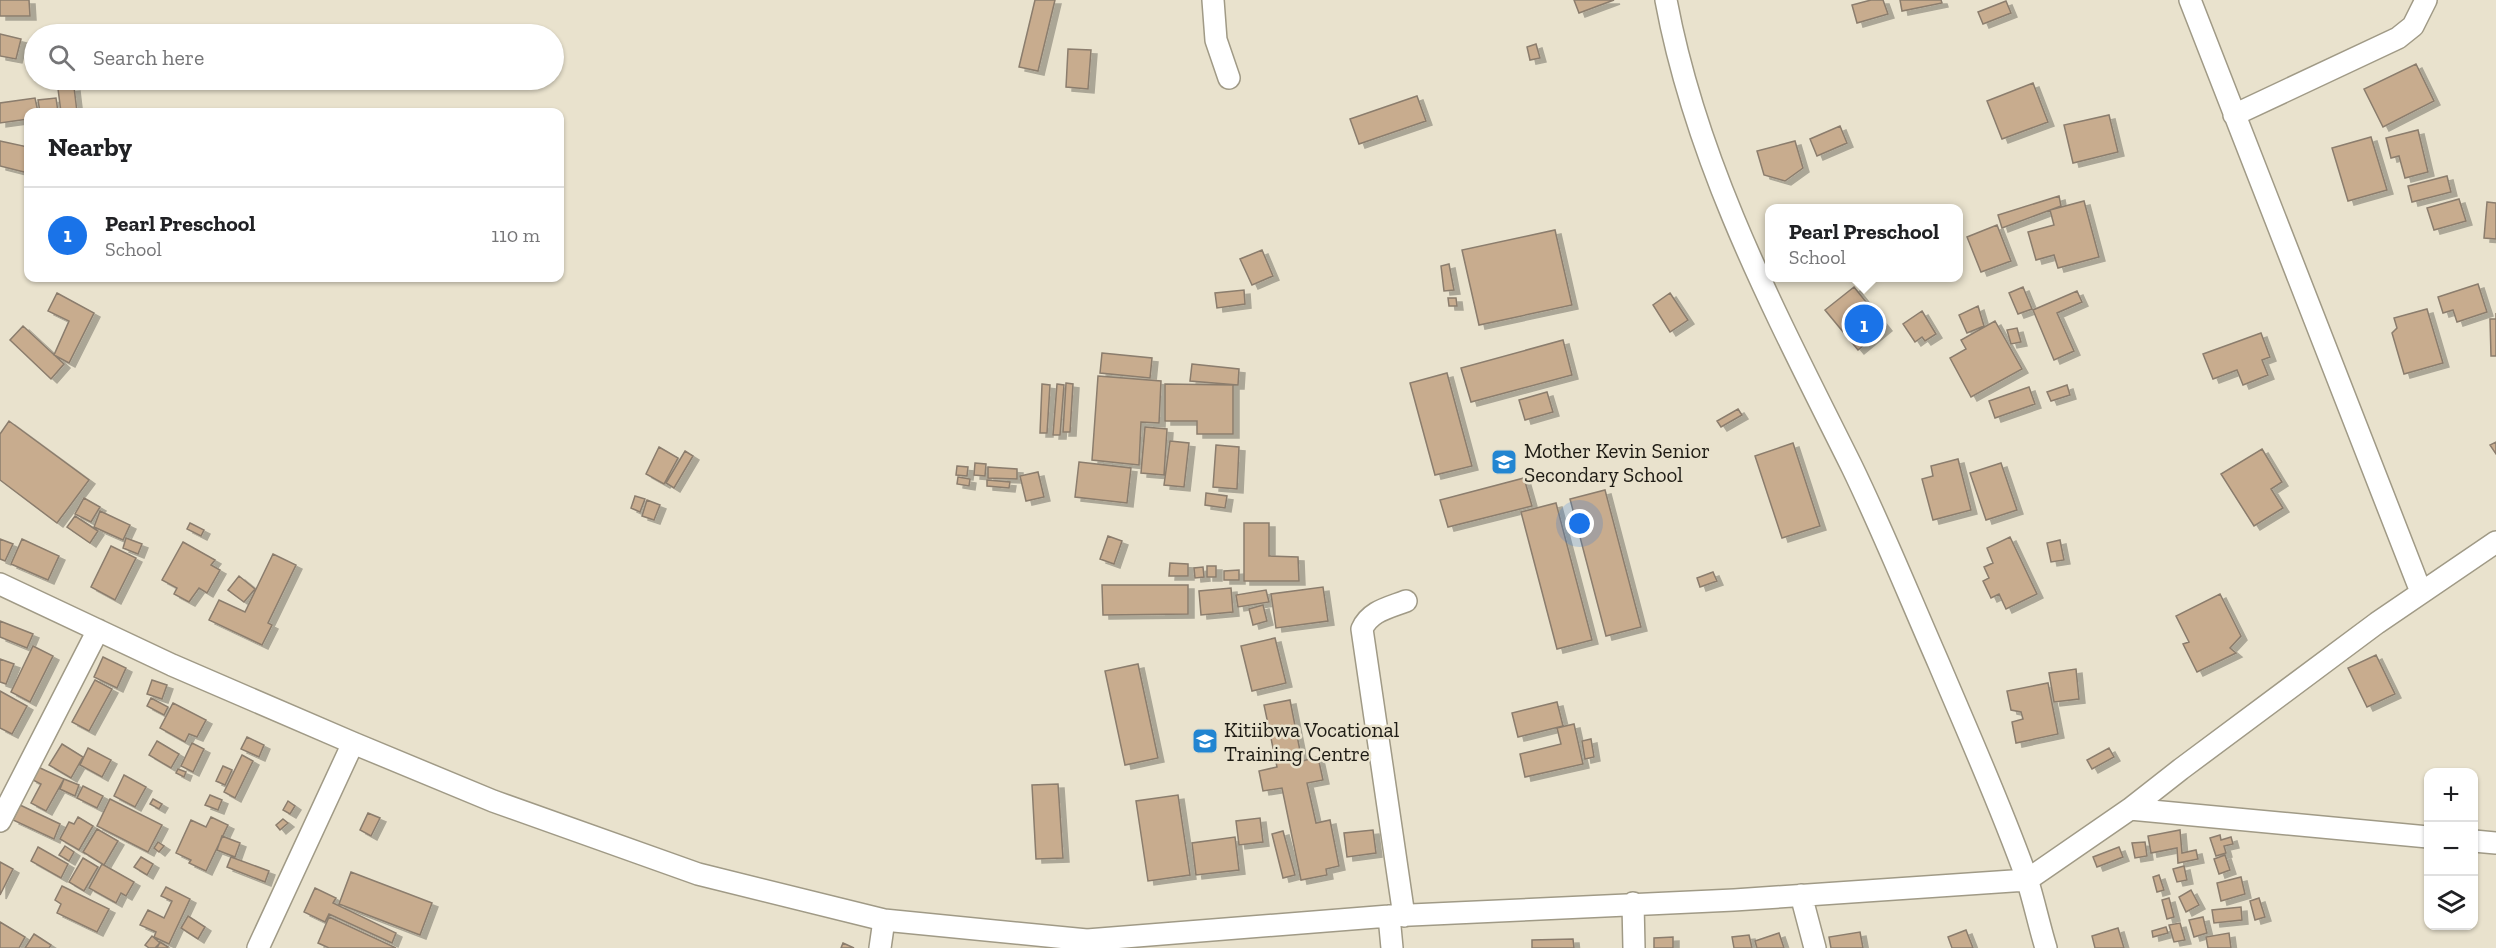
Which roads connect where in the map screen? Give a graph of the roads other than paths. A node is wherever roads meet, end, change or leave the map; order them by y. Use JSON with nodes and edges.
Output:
{"nodes":[{"id":1,"x":1213,"y":0,"type":"edge"},
{"id":2,"x":1666,"y":0,"type":"edge"},
{"id":3,"x":2190,"y":0,"type":"edge"},
{"id":4,"x":2426,"y":0,"type":"edge"},
{"id":5,"x":1229,"y":78,"type":"dead end"},
{"id":6,"x":2234,"y":115,"type":"junction"},
{"id":7,"x":2496,"y":542,"type":"edge"},
{"id":8,"x":0,"y":584,"type":"edge"},
{"id":9,"x":2421,"y":592,"type":"junction"},
{"id":10,"x":1406,"y":601,"type":"dead end"},
{"id":11,"x":98,"y":630,"type":"junction"},
{"id":12,"x":353,"y":743,"type":"junction"},
{"id":13,"x":2130,"y":809,"type":"junction"},
{"id":14,"x":0,"y":821,"type":"edge"},
{"id":15,"x":2424,"y":837,"type":"edge"},
{"id":16,"x":2478,"y":841,"type":"edge"},
{"id":17,"x":2496,"y":843,"type":"edge"},
{"id":18,"x":2027,"y":880,"type":"junction"},
{"id":19,"x":1801,"y":895,"type":"junction"},
{"id":20,"x":1633,"y":903,"type":"junction"},
{"id":21,"x":1397,"y":916,"type":"junction"},
{"id":22,"x":884,"y":920,"type":"junction"},
{"id":23,"x":258,"y":948,"type":"edge"},
{"id":24,"x":880,"y":948,"type":"edge"},
{"id":25,"x":1392,"y":948,"type":"edge"},
{"id":26,"x":1634,"y":948,"type":"edge"},
{"id":27,"x":1815,"y":948,"type":"edge"},
{"id":28,"x":2046,"y":948,"type":"edge"}],
"edges":[{"from":1,"to":5,"type":"street"},
{"from":2,"to":18,"type":"street"},
{"from":3,"to":6,"type":"street"},
{"from":4,"to":6,"type":"street"},
{"from":6,"to":9,"type":"street"},
{"from":7,"to":9,"type":"street"},
{"from":8,"to":11,"type":"street"},
{"from":9,"to":13,"type":"street"},
{"from":10,"to":21,"type":"street"},
{"from":11,"to":12,"type":"street"},
{"from":11,"to":14,"type":"street"},
{"from":12,"to":22,"type":"street"},
{"from":12,"to":23,"type":"street"},
{"from":13,"to":15,"type":"street"},
{"from":13,"to":18,"type":"street"},
{"from":16,"to":17,"type":"street"},
{"from":18,"to":19,"type":"street"},
{"from":18,"to":28,"type":"street"},
{"from":19,"to":20,"type":"street"},
{"from":19,"to":27,"type":"street"},
{"from":20,"to":21,"type":"street"},
{"from":20,"to":26,"type":"street"},
{"from":21,"to":22,"type":"street"},
{"from":21,"to":25,"type":"street"},
{"from":22,"to":24,"type":"street"}]}
